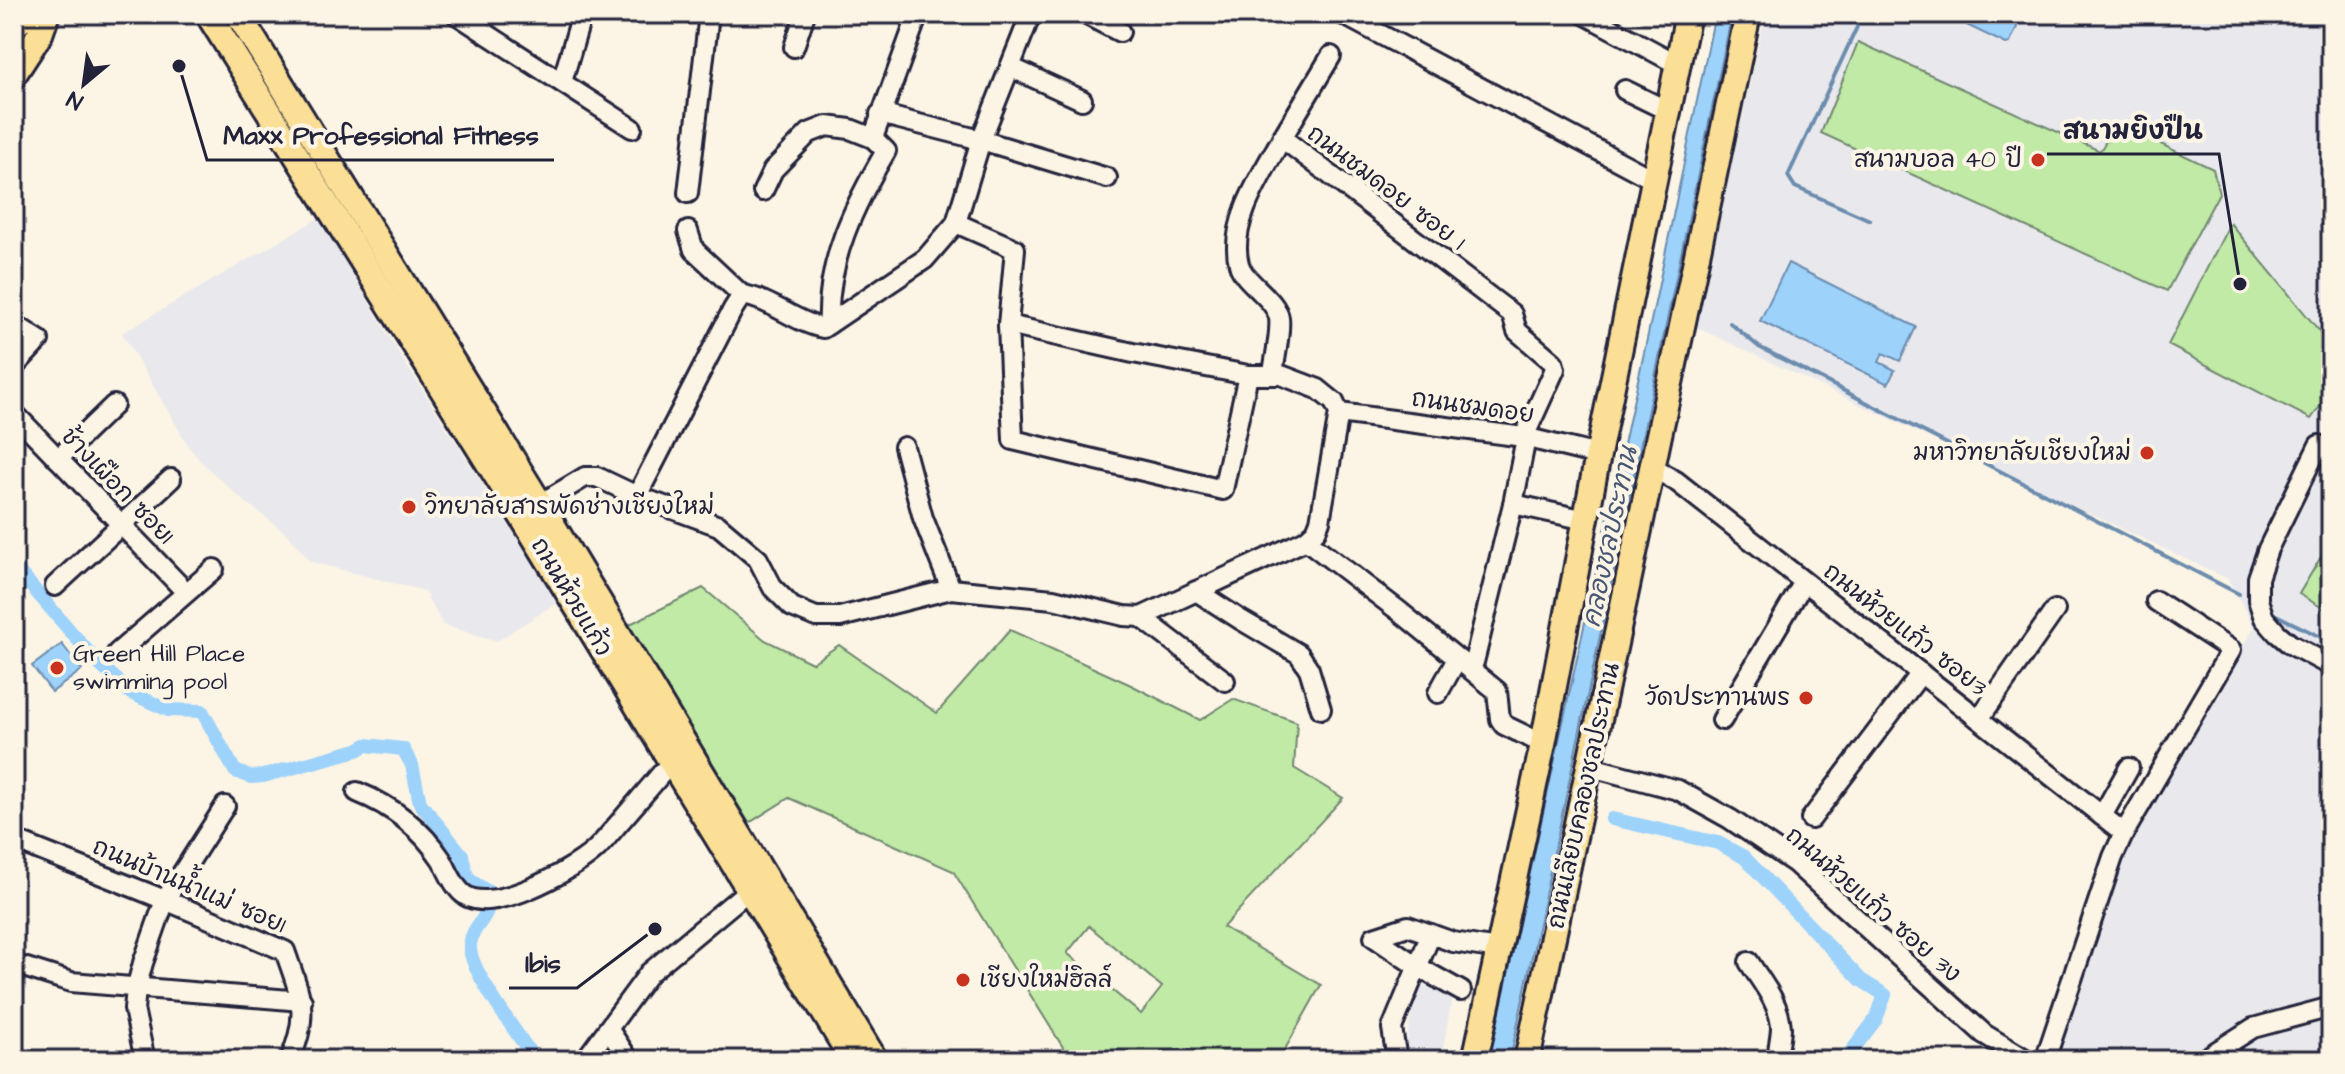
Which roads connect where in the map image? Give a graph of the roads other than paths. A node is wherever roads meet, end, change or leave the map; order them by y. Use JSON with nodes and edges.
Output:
{"nodes":[{"id":1,"x":27,"y":14,"type":"edge"},
{"id":2,"x":47,"y":14,"type":"edge"},
{"id":3,"x":208,"y":14,"type":"edge"},
{"id":4,"x":238,"y":14,"type":"edge"},
{"id":5,"x":456,"y":14,"type":"edge"},
{"id":6,"x":582,"y":14,"type":"edge"},
{"id":7,"x":709,"y":14,"type":"edge"},
{"id":8,"x":805,"y":14,"type":"edge"},
{"id":9,"x":918,"y":14,"type":"edge"},
{"id":10,"x":1031,"y":14,"type":"edge"},
{"id":11,"x":1085,"y":14,"type":"edge"},
{"id":12,"x":1342,"y":14,"type":"edge"},
{"id":13,"x":1584,"y":14,"type":"edge"},
{"id":14,"x":1688,"y":14,"type":"edge"},
{"id":15,"x":1748,"y":14,"type":"edge"},
{"id":16,"x":14,"y":24,"type":"edge"},
{"id":17,"x":1120,"y":32,"type":"dead end"},
{"id":18,"x":794,"y":47,"type":"dead end"},
{"id":19,"x":1331,"y":56,"type":"dead end"},
{"id":20,"x":1677,"y":64,"type":"junction"},
{"id":21,"x":1010,"y":67,"type":"junction"},
{"id":22,"x":14,"y":74,"type":"edge"},
{"id":23,"x":562,"y":82,"type":"junction"},
{"id":24,"x":1625,"y":90,"type":"dead end"},
{"id":25,"x":1082,"y":100,"type":"dead end"},
{"id":26,"x":1668,"y":111,"type":"junction"},
{"id":27,"x":880,"y":114,"type":"junction"},
{"id":28,"x":632,"y":128,"type":"dead end"},
{"id":29,"x":873,"y":138,"type":"junction"},
{"id":30,"x":1282,"y":138,"type":"junction"},
{"id":31,"x":981,"y":140,"type":"junction"},
{"id":32,"x":1107,"y":178,"type":"dead end"},
{"id":33,"x":1654,"y":180,"type":"junction"},
{"id":34,"x":763,"y":191,"type":"dead end"},
{"id":35,"x":688,"y":193,"type":"dead end"},
{"id":36,"x":956,"y":223,"type":"junction"},
{"id":37,"x":688,"y":231,"type":"dead end"},
{"id":38,"x":742,"y":295,"type":"junction"},
{"id":39,"x":14,"y":324,"type":"edge"},
{"id":40,"x":829,"y":324,"type":"junction"},
{"id":41,"x":1008,"y":325,"type":"junction"},
{"id":42,"x":14,"y":367,"type":"edge"},
{"id":43,"x":1273,"y":373,"type":"junction"},
{"id":44,"x":1248,"y":375,"type":"junction"},
{"id":45,"x":114,"y":405,"type":"dead end"},
{"id":46,"x":14,"y":413,"type":"edge"},
{"id":47,"x":1339,"y":413,"type":"junction"},
{"id":48,"x":1524,"y":442,"type":"junction"},
{"id":49,"x":2319,"y":445,"type":"dead end"},
{"id":50,"x":904,"y":447,"type":"dead end"},
{"id":51,"x":1598,"y":455,"type":"junction"},
{"id":52,"x":58,"y":459,"type":"junction"},
{"id":53,"x":1653,"y":468,"type":"junction"},
{"id":54,"x":171,"y":479,"type":"dead end"},
{"id":55,"x":637,"y":496,"type":"junction"},
{"id":56,"x":1513,"y":504,"type":"junction"},
{"id":57,"x":531,"y":510,"type":"junction"},
{"id":58,"x":1586,"y":520,"type":"junction"},
{"id":59,"x":121,"y":524,"type":"junction"},
{"id":60,"x":1306,"y":540,"type":"junction"},
{"id":61,"x":214,"y":569,"type":"dead end"},
{"id":62,"x":1804,"y":582,"type":"junction"},
{"id":63,"x":55,"y":586,"type":"dead end"},
{"id":64,"x":951,"y":589,"type":"junction"},
{"id":65,"x":1196,"y":591,"type":"junction"},
{"id":66,"x":186,"y":592,"type":"junction"},
{"id":67,"x":2156,"y":601,"type":"dead end"},
{"id":68,"x":2055,"y":610,"type":"dead end"},
{"id":69,"x":1141,"y":617,"type":"junction"},
{"id":70,"x":117,"y":653,"type":"dead end"},
{"id":71,"x":1465,"y":660,"type":"junction"},
{"id":72,"x":2331,"y":666,"type":"edge"},
{"id":73,"x":1921,"y":673,"type":"junction"},
{"id":74,"x":1225,"y":681,"type":"dead end"},
{"id":75,"x":1438,"y":693,"type":"dead end"},
{"id":76,"x":1321,"y":709,"type":"dead end"},
{"id":77,"x":1979,"y":719,"type":"junction"},
{"id":78,"x":1722,"y":720,"type":"dead end"},
{"id":79,"x":1543,"y":744,"type":"junction"},
{"id":80,"x":671,"y":762,"type":"junction"},
{"id":81,"x":1591,"y":767,"type":"junction"},
{"id":82,"x":2129,"y":768,"type":"dead end"},
{"id":83,"x":357,"y":792,"type":"dead end"},
{"id":84,"x":225,"y":806,"type":"dead end"},
{"id":85,"x":2102,"y":816,"type":"junction"},
{"id":86,"x":1811,"y":819,"type":"dead end"},
{"id":87,"x":2124,"y":833,"type":"junction"},
{"id":88,"x":14,"y":840,"type":"edge"},
{"id":89,"x":757,"y":884,"type":"junction"},
{"id":90,"x":165,"y":900,"type":"junction"},
{"id":91,"x":1431,"y":934,"type":"junction"},
{"id":92,"x":1498,"y":949,"type":"junction"},
{"id":93,"x":1749,"y":962,"type":"dead end"},
{"id":94,"x":14,"y":964,"type":"edge"},
{"id":95,"x":1418,"y":967,"type":"junction"},
{"id":96,"x":136,"y":989,"type":"junction"},
{"id":97,"x":1461,"y":991,"type":"dead end"},
{"id":98,"x":302,"y":1001,"type":"junction"},
{"id":99,"x":2331,"y":1007,"type":"edge"},
{"id":100,"x":609,"y":1030,"type":"junction"},
{"id":101,"x":145,"y":1060,"type":"edge"},
{"id":102,"x":290,"y":1060,"type":"edge"},
{"id":103,"x":585,"y":1060,"type":"edge"},
{"id":104,"x":629,"y":1060,"type":"edge"},
{"id":105,"x":853,"y":1060,"type":"edge"},
{"id":106,"x":875,"y":1060,"type":"edge"},
{"id":107,"x":1397,"y":1060,"type":"edge"},
{"id":108,"x":1475,"y":1060,"type":"edge"},
{"id":109,"x":1527,"y":1060,"type":"edge"},
{"id":110,"x":1778,"y":1060,"type":"edge"},
{"id":111,"x":2027,"y":1060,"type":"edge"},
{"id":112,"x":2045,"y":1060,"type":"edge"},
{"id":113,"x":2213,"y":1060,"type":"edge"}],
"edges":[{"from":1,"to":16,"type":"highway"},
{"from":2,"to":22,"type":"main road"},
{"from":3,"to":57,"type":"main road","name":"ถนนห้วยแก้ว"},
{"from":4,"to":57,"type":"main road","name":"ถนนห้วยแก้ว"},
{"from":5,"to":23,"type":"street"},
{"from":6,"to":23,"type":"street"},
{"from":7,"to":35,"type":"street"},
{"from":8,"to":18,"type":"street"},
{"from":9,"to":27,"type":"street"},
{"from":10,"to":21,"type":"street"},
{"from":11,"to":17,"type":"street"},
{"from":12,"to":33,"type":"street"},
{"from":13,"to":20,"type":"street"},
{"from":14,"to":20,"type":"main road"},
{"from":15,"to":53,"type":"main road","name":"ถนนเลียบคลองชลประทาน"},
{"from":19,"to":30,"type":"street"},
{"from":20,"to":26,"type":"main road"},
{"from":21,"to":25,"type":"street"},
{"from":21,"to":31,"type":"street"},
{"from":23,"to":28,"type":"street"},
{"from":24,"to":26,"type":"street"},
{"from":26,"to":33,"type":"main road"},
{"from":27,"to":29,"type":"street"},
{"from":27,"to":31,"type":"street"},
{"from":29,"to":34,"type":"street"},
{"from":29,"to":40,"type":"street"},
{"from":30,"to":43,"type":"street","name":"ถนนชมดอย ซอย 1"},
{"from":30,"to":48,"type":"street","name":"ถนนชมดอย ซอย 1"},
{"from":31,"to":32,"type":"street"},
{"from":31,"to":36,"type":"street"},
{"from":33,"to":51,"type":"main road"},
{"from":36,"to":40,"type":"street"},
{"from":36,"to":41,"type":"street"},
{"from":37,"to":38,"type":"street"},
{"from":38,"to":40,"type":"street"},
{"from":38,"to":55,"type":"street"},
{"from":39,"to":42,"type":"street"},
{"from":41,"to":44,"type":"street"},
{"from":41,"to":44,"type":"street"},
{"from":43,"to":44,"type":"street"},
{"from":43,"to":47,"type":"street"},
{"from":45,"to":52,"type":"street"},
{"from":46,"to":52,"type":"street","name":"ช้างเผือก ซอย1"},
{"from":47,"to":48,"type":"street","name":"ถนนชมดอย"},
{"from":47,"to":60,"type":"street"},
{"from":48,"to":51,"type":"street","name":"ถนนชมดอย"},
{"from":48,"to":56,"type":"street"},
{"from":49,"to":72,"type":"street"},
{"from":50,"to":64,"type":"street"},
{"from":51,"to":58,"type":"main road"},
{"from":52,"to":59,"type":"street","name":"ช้างเผือก ซอย1"},
{"from":53,"to":62,"type":"street","name":"ถนนห้วยแก้ว ซอย3"},
{"from":53,"to":81,"type":"main road","name":"ถนนเลียบคลองชลประทาน"},
{"from":54,"to":59,"type":"street"},
{"from":55,"to":57,"type":"street"},
{"from":55,"to":64,"type":"street"},
{"from":56,"to":58,"type":"street"},
{"from":56,"to":71,"type":"street"},
{"from":57,"to":80,"type":"main road","name":"ถนนห้วยแก้ว"},
{"from":57,"to":89,"type":"main road","name":"ถนนห้วยแก้ว"},
{"from":58,"to":79,"type":"main road"},
{"from":59,"to":63,"type":"street"},
{"from":59,"to":66,"type":"street","name":"ช้างเผือก ซอย1"},
{"from":60,"to":65,"type":"street"},
{"from":60,"to":71,"type":"street"},
{"from":61,"to":66,"type":"street"},
{"from":62,"to":73,"type":"street","name":"ถนนห้วยแก้ว ซอย3"},
{"from":62,"to":78,"type":"street"},
{"from":64,"to":69,"type":"street"},
{"from":65,"to":69,"type":"street"},
{"from":65,"to":76,"type":"street"},
{"from":66,"to":70,"type":"street"},
{"from":67,"to":87,"type":"street"},
{"from":68,"to":77,"type":"street"},
{"from":69,"to":74,"type":"street"},
{"from":71,"to":75,"type":"street"},
{"from":71,"to":79,"type":"street"},
{"from":73,"to":77,"type":"street","name":"ถนนห้วยแก้ว ซอย3"},
{"from":73,"to":86,"type":"street"},
{"from":77,"to":85,"type":"street","name":"ถนนห้วยแก้ว ซอย3"},
{"from":79,"to":92,"type":"main road"},
{"from":80,"to":83,"type":"street"},
{"from":80,"to":89,"type":"main road","name":"ถนนห้วยแก้ว"},
{"from":81,"to":109,"type":"main road","name":"ถนนเลียบคลองชลประทาน"},
{"from":81,"to":111,"type":"street","name":"ถนนห้วยแก้ว ซอย 3ง"},
{"from":82,"to":85,"type":"street"},
{"from":84,"to":90,"type":"street"},
{"from":85,"to":87,"type":"street","name":"ถนนห้วยแก้ว ซอย3"},
{"from":87,"to":112,"type":"street"},
{"from":88,"to":90,"type":"street","name":"ถนนบ้านน้ำแม่ ซอย1"},
{"from":89,"to":100,"type":"street"},
{"from":89,"to":105,"type":"main road","name":"ถนนห้วยแก้ว"},
{"from":89,"to":106,"type":"main road","name":"ถนนห้วยแก้ว"},
{"from":90,"to":96,"type":"street"},
{"from":90,"to":98,"type":"street","name":"ถนนบ้านน้ำแม่ ซอย1"},
{"from":91,"to":92,"type":"street"},
{"from":91,"to":95,"type":"street"},
{"from":91,"to":95,"type":"street"},
{"from":92,"to":108,"type":"main road"},
{"from":93,"to":110,"type":"street"},
{"from":94,"to":96,"type":"street"},
{"from":95,"to":97,"type":"street"},
{"from":95,"to":107,"type":"street"},
{"from":96,"to":98,"type":"street"},
{"from":96,"to":101,"type":"street"},
{"from":98,"to":102,"type":"street","name":"ถนนบ้านน้ำแม่ ซอย1"},
{"from":99,"to":113,"type":"street"},
{"from":100,"to":103,"type":"street"},
{"from":100,"to":104,"type":"street"}]}
